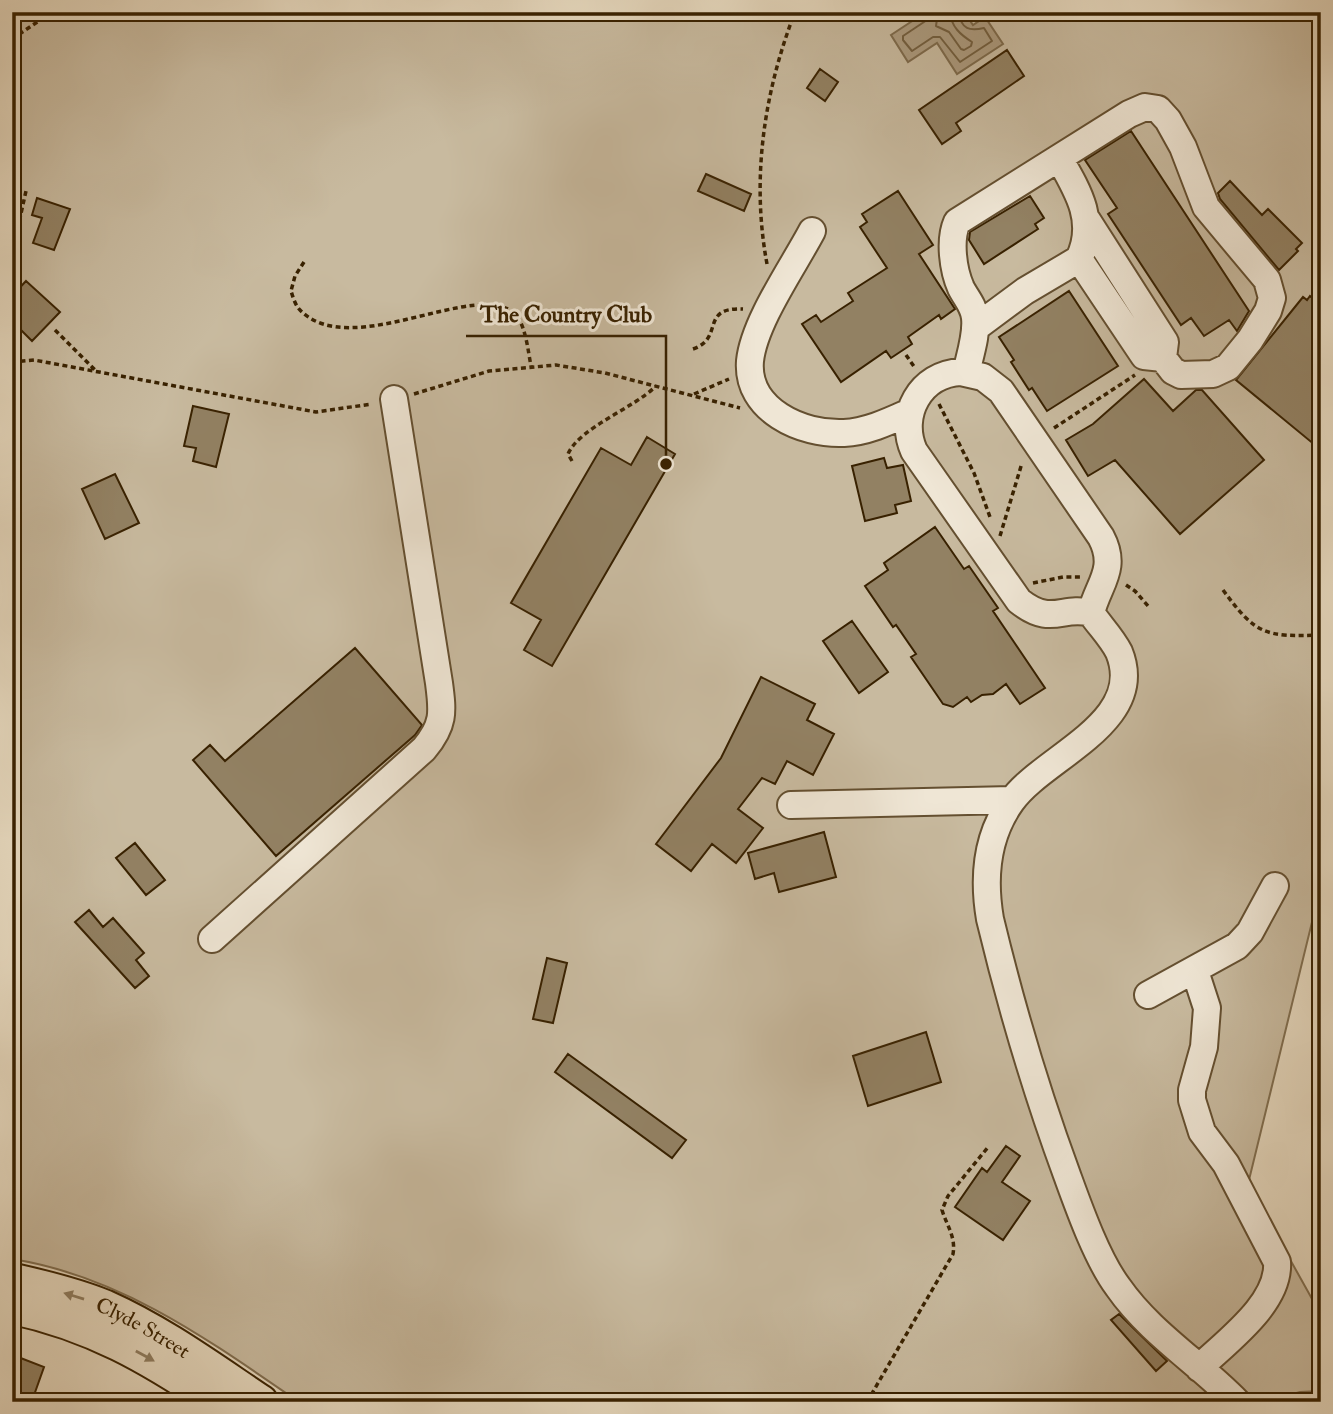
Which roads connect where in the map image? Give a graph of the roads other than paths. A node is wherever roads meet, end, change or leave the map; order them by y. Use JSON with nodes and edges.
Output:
{"nodes":[{"id":1,"x":1059,"y":158,"type":"junction"},
{"id":2,"x":1087,"y":220,"type":"junction"},
{"id":3,"x":812,"y":231,"type":"dead end"},
{"id":4,"x":1079,"y":259,"type":"junction"},
{"id":5,"x":975,"y":328,"type":"junction"},
{"id":6,"x":1163,"y":358,"type":"junction"},
{"id":7,"x":966,"y":373,"type":"junction"},
{"id":8,"x":394,"y":399,"type":"dead end"},
{"id":9,"x":910,"y":412,"type":"junction"},
{"id":10,"x":1091,"y":613,"type":"junction"},
{"id":11,"x":1012,"y":800,"type":"junction"},
{"id":12,"x":791,"y":805,"type":"dead end"},
{"id":13,"x":1275,"y":886,"type":"dead end"},
{"id":14,"x":212,"y":939,"type":"dead end"},
{"id":15,"x":1195,"y":971,"type":"junction"},
{"id":16,"x":1148,"y":995,"type":"dead end"},
{"id":17,"x":12,"y":1280,"type":"edge"},
{"id":18,"x":12,"y":1307,"type":"edge"},
{"id":19,"x":1199,"y":1368,"type":"junction"},
{"id":20,"x":216,"y":1402,"type":"edge"},
{"id":21,"x":261,"y":1402,"type":"edge"},
{"id":22,"x":1237,"y":1402,"type":"edge"}],
"edges":[{"from":1,"to":2,"type":"lane"},
{"from":1,"to":5,"type":"lane"},
{"from":1,"to":6,"type":"lane"},
{"from":2,"to":4,"type":"lane"},
{"from":2,"to":6,"type":"lane"},
{"from":3,"to":9,"type":"lane"},
{"from":4,"to":5,"type":"lane"},
{"from":4,"to":6,"type":"lane"},
{"from":5,"to":7,"type":"lane"},
{"from":7,"to":9,"type":"lane"},
{"from":7,"to":10,"type":"lane"},
{"from":8,"to":14,"type":"lane"},
{"from":9,"to":10,"type":"lane"},
{"from":10,"to":11,"type":"lane"},
{"from":11,"to":12,"type":"lane"},
{"from":11,"to":19,"type":"lane"},
{"from":13,"to":15,"type":"lane"},
{"from":15,"to":16,"type":"lane"},
{"from":15,"to":19,"type":"lane"},
{"from":21,"to":17,"type":"main road","name":"Clyde Street","one_way":true},
{"from":18,"to":20,"type":"main road","name":"Clyde Street","one_way":true},
{"from":19,"to":22,"type":"lane"}]}
